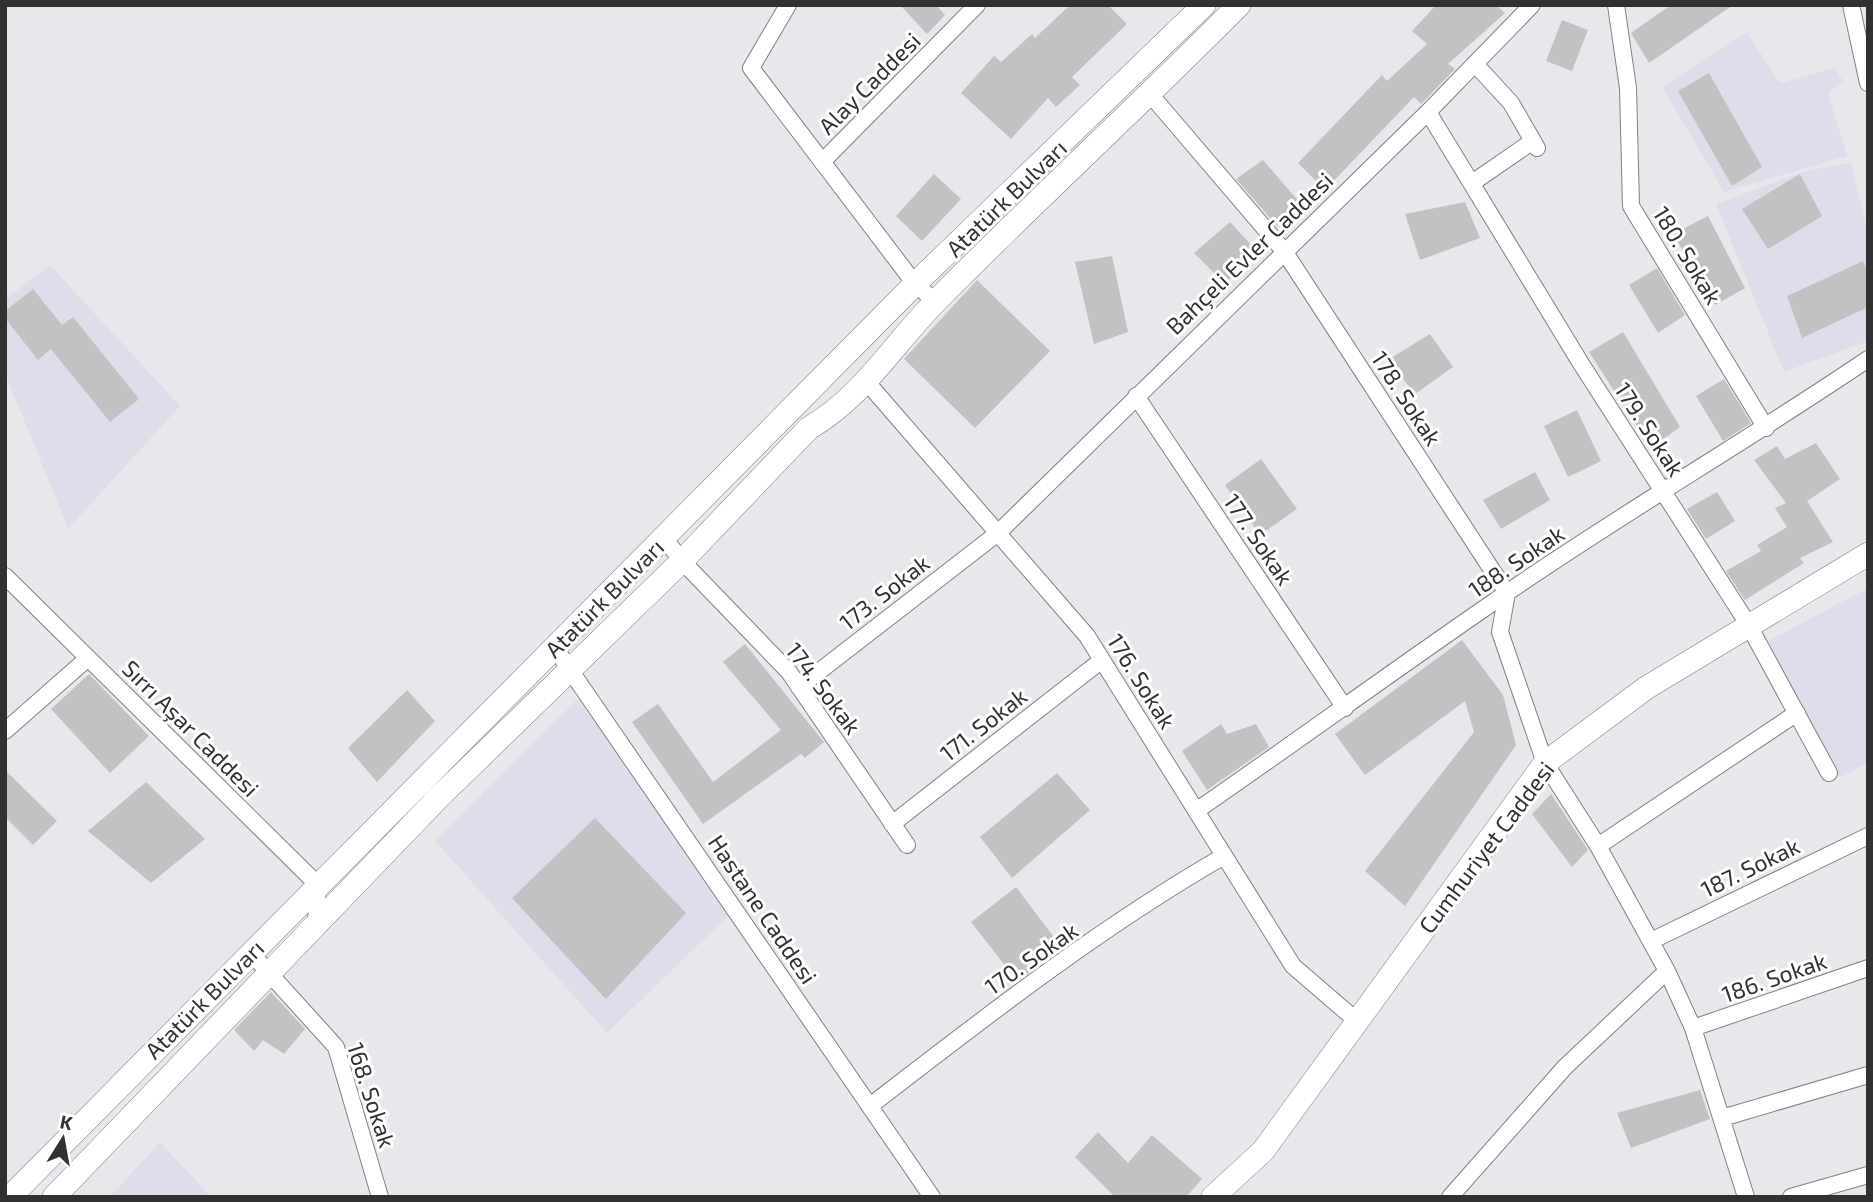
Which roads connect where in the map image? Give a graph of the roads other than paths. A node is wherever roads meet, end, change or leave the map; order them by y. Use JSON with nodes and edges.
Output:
{"nodes":[{"id":1,"x":788,"y":5,"type":"edge"},
{"id":2,"x":977,"y":5,"type":"edge"},
{"id":3,"x":1204,"y":5,"type":"edge"},
{"id":4,"x":1239,"y":5,"type":"edge"},
{"id":5,"x":1532,"y":5,"type":"edge"},
{"id":6,"x":1616,"y":5,"type":"edge"},
{"id":7,"x":1851,"y":5,"type":"edge"},
{"id":8,"x":1475,"y":64,"type":"junction"},
{"id":9,"x":1868,"y":83,"type":"edge"},
{"id":10,"x":1150,"y":94,"type":"junction"},
{"id":11,"x":1428,"y":112,"type":"junction"},
{"id":12,"x":822,"y":162,"type":"junction"},
{"id":13,"x":1472,"y":183,"type":"junction"},
{"id":14,"x":1284,"y":251,"type":"junction"},
{"id":15,"x":915,"y":284,"type":"junction"},
{"id":16,"x":935,"y":301,"type":"junction"},
{"id":17,"x":1868,"y":359,"type":"edge"},
{"id":18,"x":865,"y":380,"type":"junction"},
{"id":19,"x":1136,"y":396,"type":"junction"},
{"id":20,"x":1766,"y":428,"type":"junction"},
{"id":21,"x":1662,"y":490,"type":"junction"},
{"id":22,"x":998,"y":533,"type":"junction"},
{"id":23,"x":664,"y":538,"type":"junction"},
{"id":24,"x":1868,"y":554,"type":"edge"},
{"id":25,"x":681,"y":561,"type":"junction"},
{"id":26,"x":5,"y":576,"type":"edge"},
{"id":27,"x":1507,"y":593,"type":"junction"},
{"id":28,"x":1748,"y":624,"type":"junction"},
{"id":29,"x":555,"y":648,"type":"junction"},
{"id":30,"x":88,"y":658,"type":"junction"},
{"id":31,"x":1102,"y":660,"type":"junction"},
{"id":32,"x":572,"y":669,"type":"junction"},
{"id":33,"x":799,"y":687,"type":"junction"},
{"id":34,"x":1345,"y":708,"type":"junction"},
{"id":35,"x":1797,"y":713,"type":"junction"},
{"id":36,"x":5,"y":731,"type":"edge"},
{"id":37,"x":1545,"y":763,"type":"junction"},
{"id":38,"x":1829,"y":773,"type":"dead end"},
{"id":39,"x":1196,"y":811,"type":"junction"},
{"id":40,"x":892,"y":824,"type":"junction"},
{"id":41,"x":1868,"y":836,"type":"edge"},
{"id":42,"x":907,"y":845,"type":"dead end"},
{"id":43,"x":1598,"y":846,"type":"junction"},
{"id":44,"x":1224,"y":856,"type":"junction"},
{"id":45,"x":318,"y":885,"type":"junction"},
{"id":46,"x":316,"y":923,"type":"junction"},
{"id":47,"x":1653,"y":940,"type":"junction"},
{"id":48,"x":250,"y":952,"type":"junction"},
{"id":49,"x":1868,"y":968,"type":"edge"},
{"id":50,"x":269,"y":971,"type":"junction"},
{"id":51,"x":1667,"y":971,"type":"junction"},
{"id":52,"x":1357,"y":1021,"type":"junction"},
{"id":53,"x":1693,"y":1028,"type":"junction"},
{"id":54,"x":1868,"y":1075,"type":"edge"},
{"id":55,"x":870,"y":1106,"type":"junction"},
{"id":56,"x":1722,"y":1118,"type":"junction"},
{"id":57,"x":1868,"y":1175,"type":"edge"},
{"id":58,"x":1215,"y":1196,"type":"edge"},
{"id":59,"x":10,"y":1197,"type":"edge"},
{"id":60,"x":54,"y":1197,"type":"edge"},
{"id":61,"x":380,"y":1197,"type":"edge"},
{"id":62,"x":932,"y":1197,"type":"edge"},
{"id":63,"x":1450,"y":1197,"type":"edge"},
{"id":64,"x":1746,"y":1197,"type":"edge"},
{"id":65,"x":1791,"y":1197,"type":"edge"}],
"edges":[{"from":1,"to":12,"type":"street"},
{"from":2,"to":12,"type":"street","name":"Alay Caddesi"},
{"from":3,"to":15,"type":"main road","name":"Atatürk Bulvarı"},
{"from":4,"to":10,"type":"main road","name":"Atatürk Bulvarı"},
{"from":5,"to":8,"type":"street","name":"Bahçeli Evler Caddesi"},
{"from":6,"to":20,"type":"street","name":"180. Sokak"},
{"from":7,"to":9,"type":"street"},
{"from":8,"to":11,"type":"street","name":"Bahçeli Evler Caddesi"},
{"from":8,"to":13,"type":"street"},
{"from":10,"to":14,"type":"street","name":"178. Sokak"},
{"from":10,"to":16,"type":"main road","name":"Atatürk Bulvarı"},
{"from":11,"to":13,"type":"street","name":"179. Sokak"},
{"from":11,"to":14,"type":"street","name":"Bahçeli Evler Caddesi"},
{"from":12,"to":15,"type":"street"},
{"from":13,"to":21,"type":"street","name":"179. Sokak"},
{"from":14,"to":19,"type":"street","name":"Bahçeli Evler Caddesi"},
{"from":14,"to":27,"type":"street","name":"178. Sokak"},
{"from":15,"to":16,"type":"street"},
{"from":15,"to":23,"type":"main road","name":"Atatürk Bulvarı"},
{"from":16,"to":18,"type":"main road","name":"Atatürk Bulvarı"},
{"from":17,"to":20,"type":"street","name":"188. Sokak"},
{"from":18,"to":22,"type":"street","name":"176. Sokak"},
{"from":18,"to":25,"type":"main road","name":"Atatürk Bulvarı"},
{"from":19,"to":22,"type":"street","name":"Bahçeli Evler Caddesi"},
{"from":19,"to":34,"type":"street","name":"177. Sokak"},
{"from":20,"to":21,"type":"street","name":"188. Sokak"},
{"from":21,"to":27,"type":"street","name":"188. Sokak"},
{"from":21,"to":28,"type":"street","name":"179. Sokak"},
{"from":22,"to":31,"type":"street","name":"176. Sokak"},
{"from":22,"to":33,"type":"street","name":"173. Sokak"},
{"from":23,"to":25,"type":"street","name":"174. Sokak"},
{"from":23,"to":29,"type":"main road","name":"Atatürk Bulvarı"},
{"from":24,"to":28,"type":"main road","name":"Cumhuriyet Caddesi"},
{"from":25,"to":32,"type":"main road","name":"Atatürk Bulvarı"},
{"from":25,"to":33,"type":"street","name":"174. Sokak"},
{"from":26,"to":30,"type":"street","name":"Sırrı Aşar Caddesi"},
{"from":27,"to":34,"type":"street","name":"188. Sokak"},
{"from":27,"to":37,"type":"street"},
{"from":28,"to":35,"type":"street","name":"179. Sokak"},
{"from":28,"to":37,"type":"main road","name":"Cumhuriyet Caddesi"},
{"from":29,"to":32,"type":"street","name":"Hastane Caddesi"},
{"from":29,"to":45,"type":"main road","name":"Atatürk Bulvarı"},
{"from":30,"to":36,"type":"street"},
{"from":30,"to":45,"type":"street","name":"Sırrı Aşar Caddesi"},
{"from":31,"to":39,"type":"street","name":"176. Sokak"},
{"from":31,"to":40,"type":"street","name":"171. Sokak"},
{"from":32,"to":46,"type":"main road","name":"Atatürk Bulvarı"},
{"from":32,"to":55,"type":"street","name":"Hastane Caddesi"},
{"from":33,"to":40,"type":"street","name":"174. Sokak"},
{"from":34,"to":39,"type":"street","name":"188. Sokak"},
{"from":35,"to":38,"type":"street","name":"179. Sokak"},
{"from":35,"to":43,"type":"street"},
{"from":37,"to":43,"type":"street"},
{"from":37,"to":52,"type":"main road","name":"Cumhuriyet Caddesi"},
{"from":39,"to":44,"type":"street","name":"176. Sokak"},
{"from":40,"to":42,"type":"street","name":"174. Sokak"},
{"from":41,"to":47,"type":"street","name":"187. Sokak"},
{"from":43,"to":47,"type":"street"},
{"from":44,"to":52,"type":"street","name":"176. Sokak"},
{"from":44,"to":55,"type":"street","name":"170. Sokak"},
{"from":45,"to":46,"type":"street"},
{"from":45,"to":48,"type":"main road","name":"Atatürk Bulvarı"},
{"from":46,"to":50,"type":"main road","name":"Atatürk Bulvarı"},
{"from":47,"to":51,"type":"street"},
{"from":48,"to":50,"type":"street","name":"168. Sokak"},
{"from":48,"to":59,"type":"main road","name":"Atatürk Bulvarı"},
{"from":49,"to":53,"type":"street","name":"186. Sokak"},
{"from":50,"to":60,"type":"main road","name":"Atatürk Bulvarı"},
{"from":50,"to":61,"type":"street","name":"168. Sokak"},
{"from":51,"to":53,"type":"street"},
{"from":51,"to":63,"type":"street"},
{"from":52,"to":58,"type":"main road","name":"Cumhuriyet Caddesi"},
{"from":53,"to":56,"type":"street"},
{"from":54,"to":56,"type":"street"},
{"from":55,"to":62,"type":"street","name":"Hastane Caddesi"},
{"from":56,"to":64,"type":"street"},
{"from":57,"to":65,"type":"street"}]}
